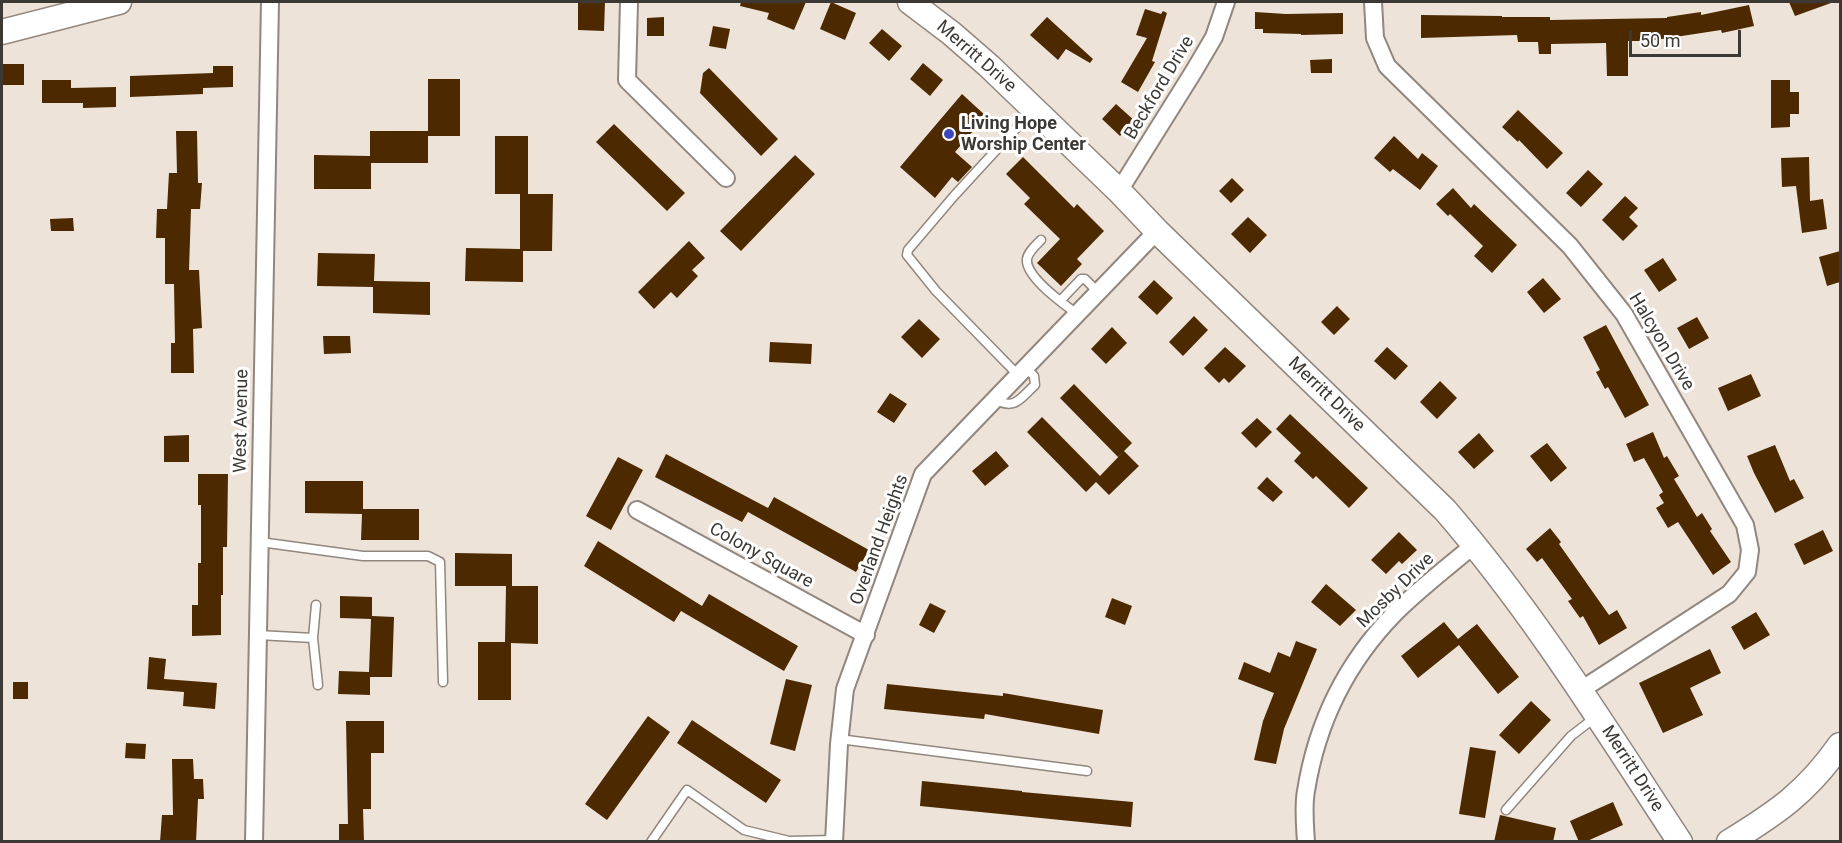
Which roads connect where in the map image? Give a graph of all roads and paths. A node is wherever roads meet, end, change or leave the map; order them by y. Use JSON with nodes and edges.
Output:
{"nodes":[{"id":1,"x":119,"y":2,"type":"edge"},
{"id":2,"x":270,"y":2,"type":"edge"},
{"id":3,"x":629,"y":2,"type":"edge"},
{"id":4,"x":914,"y":2,"type":"edge"},
{"id":5,"x":1226,"y":2,"type":"edge"},
{"id":6,"x":1373,"y":2,"type":"edge"},
{"id":7,"x":2,"y":32,"type":"edge"},
{"id":8,"x":1034,"y":109,"type":"junction"},
{"id":9,"x":726,"y":178,"type":"dead end"},
{"id":10,"x":1119,"y":190,"type":"junction"},
{"id":11,"x":1157,"y":231,"type":"junction"},
{"id":12,"x":1041,"y":240,"type":"dead end"},
{"id":13,"x":1098,"y":292,"type":"junction"},
{"id":14,"x":1060,"y":301,"type":"junction"},
{"id":15,"x":1077,"y":314,"type":"junction"},
{"id":16,"x":1023,"y":372,"type":"junction"},
{"id":17,"x":637,"y":510,"type":"dead end"},
{"id":18,"x":260,"y":542,"type":"junction"},
{"id":19,"x":1475,"y":544,"type":"junction"},
{"id":20,"x":316,"y":605,"type":"dead end"},
{"id":21,"x":258,"y":635,"type":"junction"},
{"id":22,"x":866,"y":635,"type":"junction"},
{"id":23,"x":313,"y":638,"type":"junction"},
{"id":24,"x":444,"y":682,"type":"dead end"},
{"id":25,"x":318,"y":685,"type":"dead end"},
{"id":26,"x":1581,"y":690,"type":"junction"},
{"id":27,"x":1597,"y":716,"type":"junction"},
{"id":28,"x":839,"y":739,"type":"junction"},
{"id":29,"x":1840,"y":745,"type":"edge"},
{"id":30,"x":1087,"y":771,"type":"dead end"},
{"id":31,"x":1506,"y":810,"type":"dead end"},
{"id":32,"x":834,"y":841,"type":"edge"},
{"id":33,"x":254,"y":842,"type":"edge"},
{"id":34,"x":651,"y":842,"type":"edge"},
{"id":35,"x":1306,"y":842,"type":"edge"},
{"id":36,"x":1680,"y":842,"type":"edge"},
{"id":37,"x":1729,"y":842,"type":"edge"}],
"edges":[{"from":1,"to":7,"type":"main road"},
{"from":2,"to":18,"type":"street","name":"West Avenue"},
{"from":3,"to":9,"type":"street"},
{"from":4,"to":8,"type":"main road","name":"Merritt Drive"},
{"from":5,"to":10,"type":"street","name":"Beckford Drive"},
{"from":6,"to":26,"type":"street","name":"Halcyon Drive"},
{"from":8,"to":10,"type":"main road","name":"Merritt Drive"},
{"from":8,"to":16,"type":"lane"},
{"from":10,"to":11,"type":"main road","name":"Merritt Drive"},
{"from":11,"to":13,"type":"street","name":"Overland Heights"},
{"from":11,"to":19,"type":"main road","name":"Merritt Drive"},
{"from":12,"to":14,"type":"lane"},
{"from":13,"to":14,"type":"lane"},
{"from":13,"to":15,"type":"street","name":"Overland Heights"},
{"from":14,"to":15,"type":"lane"},
{"from":15,"to":16,"type":"street","name":"Overland Heights"},
{"from":16,"to":22,"type":"street","name":"Overland Heights"},
{"from":17,"to":22,"type":"street","name":"Colony Square"},
{"from":18,"to":21,"type":"street","name":"West Avenue"},
{"from":18,"to":24,"type":"lane"},
{"from":19,"to":26,"type":"main road","name":"Merritt Drive"},
{"from":19,"to":35,"type":"street","name":"Mosby Drive"},
{"from":20,"to":23,"type":"lane"},
{"from":21,"to":23,"type":"lane"},
{"from":21,"to":33,"type":"street","name":"West Avenue"},
{"from":22,"to":28,"type":"street","name":"Overland Heights"},
{"from":23,"to":25,"type":"lane"},
{"from":26,"to":27,"type":"main road","name":"Merritt Drive"},
{"from":27,"to":31,"type":"lane"},
{"from":27,"to":36,"type":"main road","name":"Merritt Drive"},
{"from":28,"to":30,"type":"lane"},
{"from":28,"to":32,"type":"street","name":"Overland Heights"},
{"from":29,"to":37,"type":"main road"},
{"from":32,"to":34,"type":"lane"}]}
